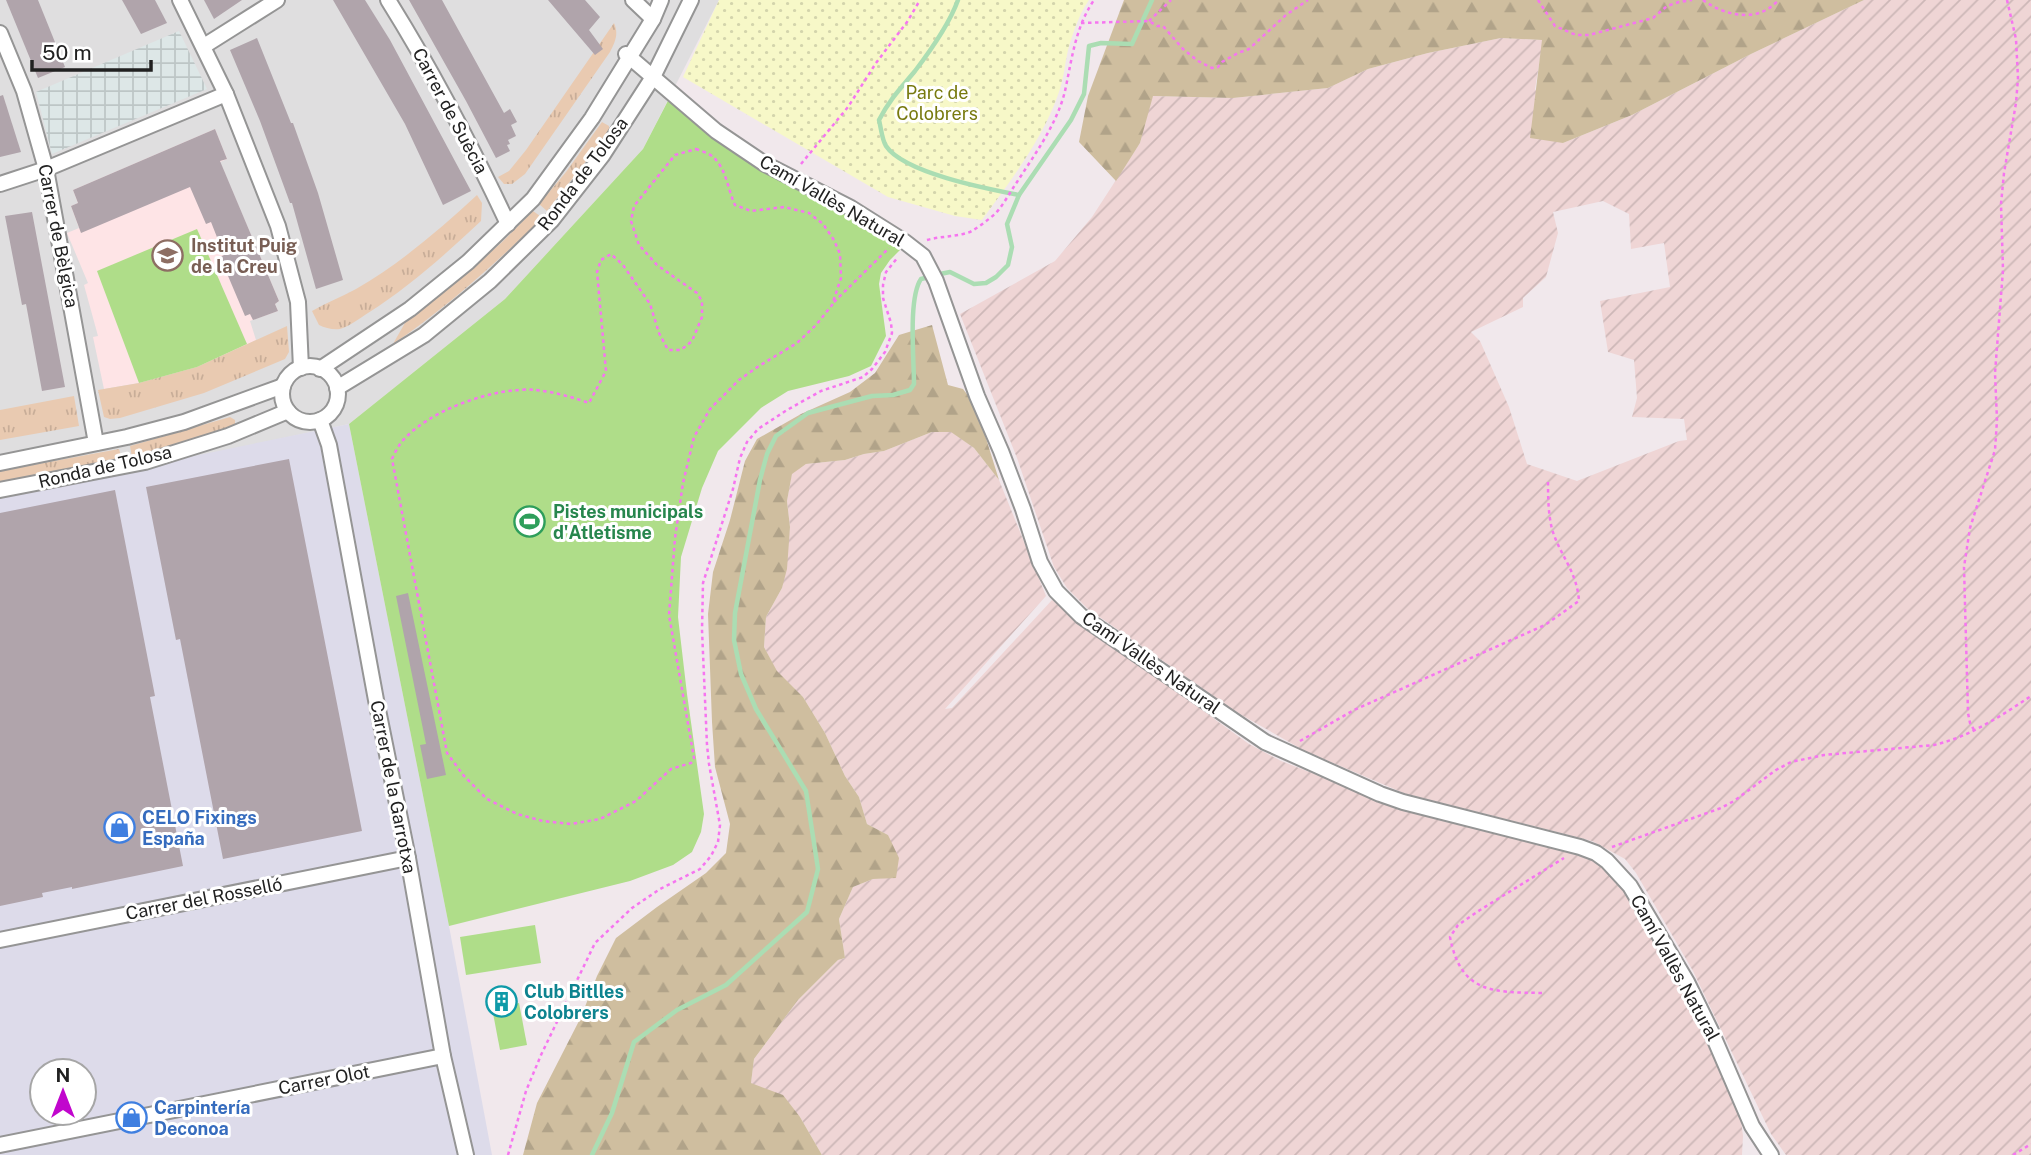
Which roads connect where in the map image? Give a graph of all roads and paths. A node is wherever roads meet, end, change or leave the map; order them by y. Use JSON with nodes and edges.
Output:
{"nodes":[{"id":1,"x":180,"y":0,"type":"edge"},
{"id":2,"x":277,"y":0,"type":"edge"},
{"id":3,"x":388,"y":0,"type":"edge"},
{"id":4,"x":634,"y":0,"type":"edge"},
{"id":5,"x":661,"y":0,"type":"edge"},
{"id":6,"x":691,"y":0,"type":"edge"},
{"id":7,"x":920,"y":0,"type":"edge"},
{"id":8,"x":1094,"y":0,"type":"edge"},
{"id":9,"x":1171,"y":0,"type":"edge"},
{"id":10,"x":1308,"y":0,"type":"edge"},
{"id":11,"x":1538,"y":0,"type":"edge"},
{"id":12,"x":1692,"y":0,"type":"edge"},
{"id":13,"x":1703,"y":0,"type":"edge"},
{"id":14,"x":1779,"y":0,"type":"edge"},
{"id":15,"x":2007,"y":0,"type":"edge"},
{"id":16,"x":653,"y":19,"type":"junction"},
{"id":17,"x":1149,"y":21,"type":"junction"},
{"id":18,"x":1081,"y":23,"type":"junction"},
{"id":19,"x":0,"y":33,"type":"edge"},
{"id":20,"x":204,"y":46,"type":"junction"},
{"id":21,"x":628,"y":55,"type":"junction"},
{"id":22,"x":653,"y":77,"type":"junction"},
{"id":23,"x":226,"y":94,"type":"junction"},
{"id":24,"x":47,"y":169,"type":"junction"},
{"id":25,"x":792,"y":178,"type":"junction"},
{"id":26,"x":0,"y":184,"type":"edge"},
{"id":27,"x":508,"y":224,"type":"junction"},
{"id":28,"x":904,"y":242,"type":"junction"},
{"id":29,"x":831,"y":305,"type":"junction"},
{"id":30,"x":301,"y":368,"type":"junction"},
{"id":31,"x":320,"y":369,"type":"junction"},
{"id":32,"x":283,"y":386,"type":"junction"},
{"id":33,"x":337,"y":388,"type":"junction"},
{"id":34,"x":288,"y":411,"type":"junction"},
{"id":35,"x":320,"y":420,"type":"junction"},
{"id":36,"x":96,"y":443,"type":"junction"},
{"id":37,"x":0,"y":463,"type":"edge"},
{"id":38,"x":1548,"y":479,"type":"dead end"},
{"id":39,"x":0,"y":490,"type":"edge"},
{"id":40,"x":2031,"y":696,"type":"edge"},
{"id":41,"x":1974,"y":730,"type":"junction"},
{"id":42,"x":1282,"y":751,"type":"junction"},
{"id":43,"x":1580,"y":847,"type":"junction"},
{"id":44,"x":1596,"y":853,"type":"junction"},
{"id":45,"x":408,"y":858,"type":"junction"},
{"id":46,"x":0,"y":940,"type":"edge"},
{"id":47,"x":1542,"y":993,"type":"dead end"},
{"id":48,"x":443,"y":1056,"type":"junction"},
{"id":49,"x":0,"y":1144,"type":"edge"},
{"id":50,"x":2031,"y":1144,"type":"edge"},
{"id":51,"x":466,"y":1155,"type":"edge"},
{"id":52,"x":508,"y":1155,"type":"edge"},
{"id":53,"x":1771,"y":1155,"type":"edge"},
{"id":54,"x":2013,"y":1155,"type":"edge"}],
"edges":[{"from":1,"to":20,"type":"street"},
{"from":2,"to":20,"type":"street"},
{"from":3,"to":27,"type":"street","name":"Carrer de Suècia"},
{"from":4,"to":16,"type":"street"},
{"from":5,"to":16,"type":"street","name":"Ronda de Tolosa"},
{"from":6,"to":22,"type":"street","name":"Ronda de Tolosa"},
{"from":7,"to":25,"type":"path"},
{"from":8,"to":18,"type":"path"},
{"from":9,"to":17,"type":"path"},
{"from":10,"to":17,"type":"path"},
{"from":11,"to":12,"type":"path"},
{"from":13,"to":14,"type":"path"},
{"from":15,"to":41,"type":"path"},
{"from":16,"to":21,"type":"street","name":"Ronda de Tolosa"},
{"from":17,"to":18,"type":"path"},
{"from":18,"to":28,"type":"path"},
{"from":19,"to":24,"type":"street","name":"Carrer de Bèlgica"},
{"from":20,"to":23,"type":"street"},
{"from":21,"to":22,"type":"street"},
{"from":21,"to":27,"type":"street","name":"Ronda de Tolosa"},
{"from":22,"to":25,"type":"street","name":"Camí Vallès Natural"},
{"from":22,"to":33,"type":"street","name":"Ronda de Tolosa"},
{"from":23,"to":24,"type":"street"},
{"from":23,"to":30,"type":"street"},
{"from":24,"to":26,"type":"street"},
{"from":24,"to":36,"type":"street","name":"Carrer de Bèlgica"},
{"from":25,"to":28,"type":"street","name":"Camí Vallès Natural"},
{"from":27,"to":31,"type":"street","name":"Ronda de Tolosa"},
{"from":28,"to":29,"type":"path"},
{"from":28,"to":42,"type":"street","name":"Camí Vallès Natural"},
{"from":28,"to":52,"type":"path"},
{"from":29,"to":29,"type":"path"},
{"from":30,"to":31,"type":"street"},
{"from":30,"to":32,"type":"street"},
{"from":31,"to":33,"type":"street"},
{"from":32,"to":34,"type":"street"},
{"from":32,"to":36,"type":"street","name":"Ronda de Tolosa"},
{"from":33,"to":35,"type":"street"},
{"from":34,"to":35,"type":"street"},
{"from":34,"to":39,"type":"street","name":"Ronda de Tolosa"},
{"from":35,"to":45,"type":"street","name":"Carrer de la Garrotxa"},
{"from":36,"to":37,"type":"street","name":"Ronda de Tolosa"},
{"from":38,"to":42,"type":"path"},
{"from":40,"to":41,"type":"path"},
{"from":41,"to":44,"type":"path"},
{"from":42,"to":43,"type":"street","name":"Camí Vallès Natural"},
{"from":43,"to":44,"type":"street","name":"Camí Vallès Natural"},
{"from":43,"to":47,"type":"path"},
{"from":44,"to":53,"type":"street","name":"Camí Vallès Natural"},
{"from":45,"to":46,"type":"street","name":"Carrer del Rosselló"},
{"from":45,"to":48,"type":"street","name":"Carrer de la Garrotxa"},
{"from":48,"to":49,"type":"street","name":"Carrer Olot"},
{"from":48,"to":51,"type":"street","name":"Carrer de la Garrotxa"},
{"from":50,"to":54,"type":"path"}]}
